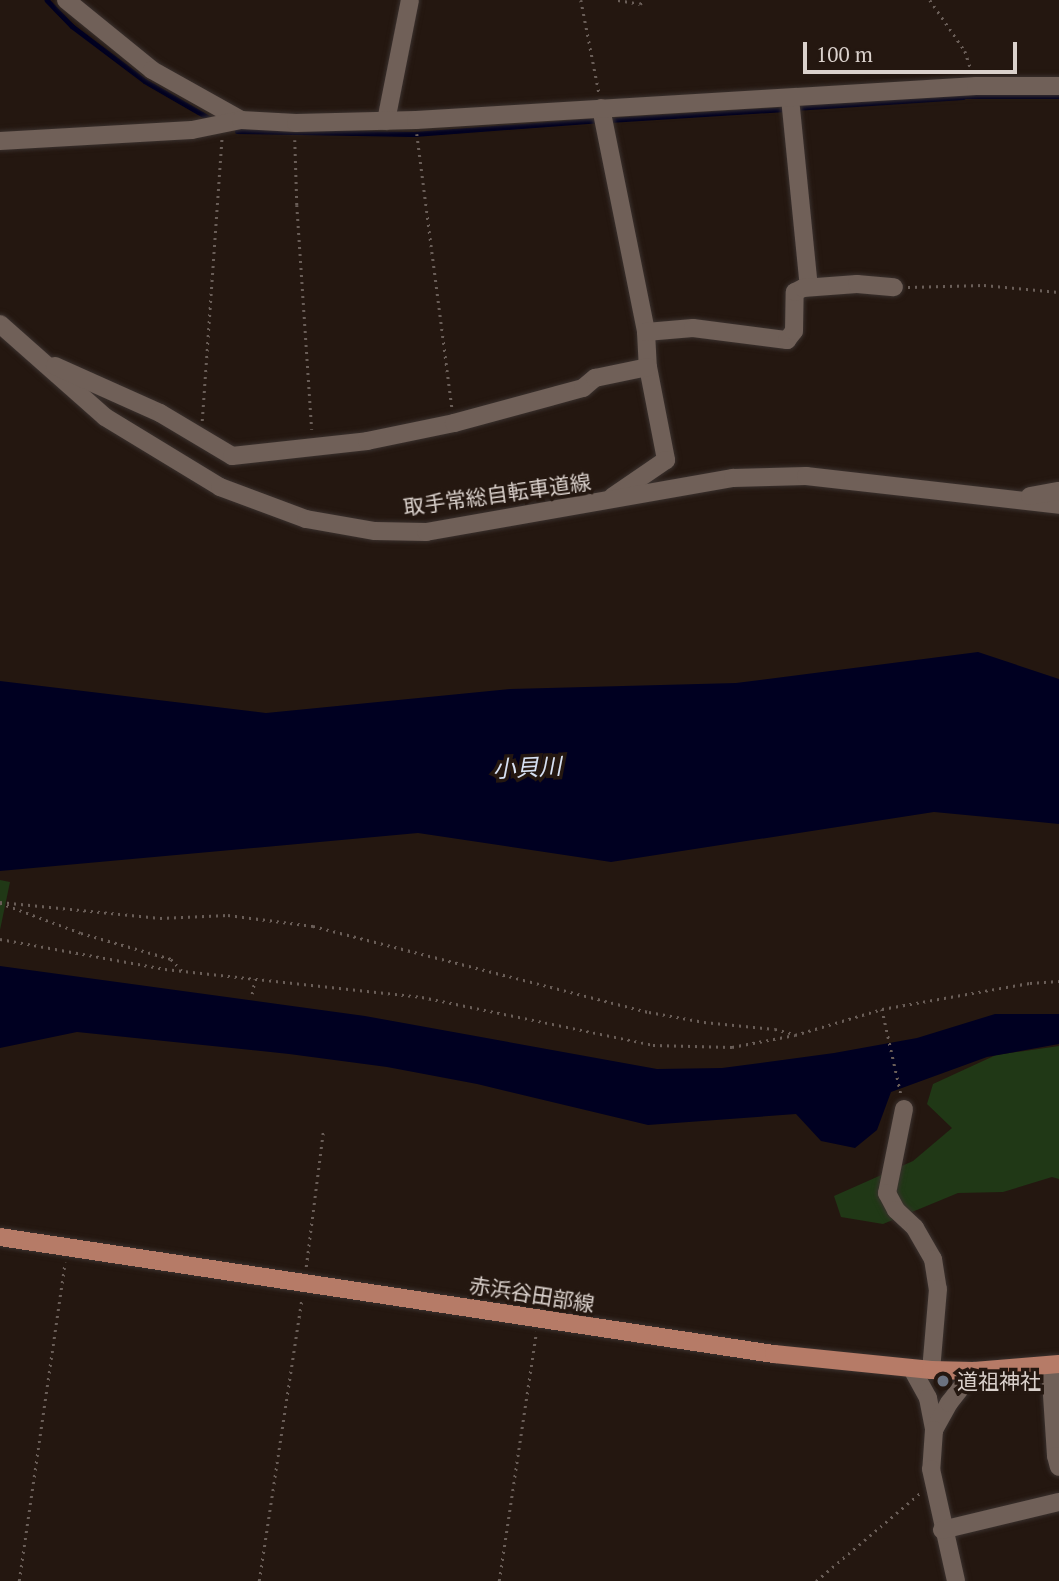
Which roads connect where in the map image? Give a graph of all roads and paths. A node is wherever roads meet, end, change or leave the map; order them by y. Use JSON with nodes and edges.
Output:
{"nodes":[{"id":1,"x":66,"y":0,"type":"edge"},
{"id":2,"x":410,"y":0,"type":"edge"},
{"id":3,"x":581,"y":0,"type":"edge"},
{"id":4,"x":618,"y":0,"type":"edge"},
{"id":5,"x":645,"y":0,"type":"edge"},
{"id":6,"x":930,"y":0,"type":"edge"},
{"id":7,"x":976,"y":86,"type":"junction"},
{"id":8,"x":1059,"y":86,"type":"edge"},
{"id":9,"x":790,"y":98,"type":"junction"},
{"id":10,"x":601,"y":108,"type":"junction"},
{"id":11,"x":416,"y":120,"type":"junction"},
{"id":12,"x":386,"y":121,"type":"junction"},
{"id":13,"x":232,"y":122,"type":"junction"},
{"id":14,"x":296,"y":123,"type":"junction"},
{"id":15,"x":0,"y":141,"type":"edge"},
{"id":16,"x":894,"y":287,"type":"joint"},
{"id":17,"x":809,"y":288,"type":"junction"},
{"id":18,"x":1059,"y":292,"type":"edge"},
{"id":19,"x":0,"y":324,"type":"edge"},
{"id":20,"x":646,"y":332,"type":"junction"},
{"id":21,"x":48,"y":365,"type":"junction"},
{"id":22,"x":648,"y":366,"type":"junction"},
{"id":23,"x":454,"y":423,"type":"junction"},
{"id":24,"x":200,"y":438,"type":"junction"},
{"id":25,"x":313,"y":447,"type":"junction"},
{"id":26,"x":1059,"y":491,"type":"edge"},
{"id":27,"x":1006,"y":499,"type":"junction"},
{"id":28,"x":606,"y":501,"type":"junction"},
{"id":29,"x":1059,"y":505,"type":"edge"},
{"id":30,"x":0,"y":903,"type":"edge"},
{"id":31,"x":0,"y":939,"type":"edge"},
{"id":32,"x":181,"y":971,"type":"junction"},
{"id":33,"x":255,"y":979,"type":"junction"},
{"id":34,"x":1059,"y":981,"type":"edge"},
{"id":35,"x":252,"y":994,"type":"dead end"},
{"id":36,"x":882,"y":1009,"type":"junction"},
{"id":37,"x":795,"y":1035,"type":"junction"},
{"id":38,"x":902,"y":1101,"type":"joint"},
{"id":39,"x":323,"y":1132,"type":"dead end"},
{"id":40,"x":0,"y":1237,"type":"edge"},
{"id":41,"x":67,"y":1247,"type":"junction"},
{"id":42,"x":305,"y":1283,"type":"junction"},
{"id":43,"x":538,"y":1318,"type":"junction"},
{"id":44,"x":1054,"y":1365,"type":"edge"},
{"id":45,"x":912,"y":1369,"type":"junction"},
{"id":46,"x":931,"y":1370,"type":"junction"},
{"id":47,"x":974,"y":1371,"type":"junction"},
{"id":48,"x":934,"y":1430,"type":"junction"},
{"id":49,"x":1059,"y":1467,"type":"edge"},
{"id":50,"x":931,"y":1469,"type":"junction"},
{"id":51,"x":1059,"y":1502,"type":"edge"},
{"id":52,"x":942,"y":1530,"type":"junction"},
{"id":53,"x":19,"y":1581,"type":"edge"},
{"id":54,"x":259,"y":1581,"type":"edge"},
{"id":55,"x":499,"y":1581,"type":"edge"},
{"id":56,"x":817,"y":1581,"type":"edge"},
{"id":57,"x":956,"y":1581,"type":"edge"}],
"edges":[{"from":1,"to":13,"type":"street"},
{"from":2,"to":12,"type":"street"},
{"from":3,"to":10,"type":"path"},
{"from":4,"to":5,"type":"path"},
{"from":6,"to":7,"type":"path"},
{"from":7,"to":8,"type":"street"},
{"from":7,"to":9,"type":"street"},
{"from":9,"to":10,"type":"street"},
{"from":9,"to":17,"type":"street"},
{"from":10,"to":11,"type":"street"},
{"from":10,"to":20,"type":"street"},
{"from":11,"to":12,"type":"street"},
{"from":11,"to":23,"type":"path"},
{"from":12,"to":14,"type":"street"},
{"from":13,"to":14,"type":"street"},
{"from":13,"to":15,"type":"street"},
{"from":13,"to":24,"type":"path"},
{"from":14,"to":25,"type":"path"},
{"from":16,"to":17,"type":"street"},
{"from":16,"to":18,"type":"path"},
{"from":17,"to":20,"type":"street"},
{"from":19,"to":21,"type":"street","name":"取手常総自転車道線"},
{"from":20,"to":22,"type":"street"},
{"from":21,"to":24,"type":"street"},
{"from":21,"to":28,"type":"street","name":"取手常総自転車道線"},
{"from":22,"to":23,"type":"street"},
{"from":22,"to":28,"type":"street"},
{"from":23,"to":25,"type":"street"},
{"from":24,"to":25,"type":"street"},
{"from":26,"to":27,"type":"street"},
{"from":27,"to":28,"type":"street","name":"取手常総自転車道線"},
{"from":27,"to":29,"type":"street","name":"取手常総自転車道線"},
{"from":30,"to":32,"type":"path"},
{"from":30,"to":37,"type":"path"},
{"from":31,"to":32,"type":"path"},
{"from":32,"to":33,"type":"path"},
{"from":33,"to":35,"type":"path"},
{"from":33,"to":37,"type":"path"},
{"from":34,"to":36,"type":"path"},
{"from":36,"to":37,"type":"path"},
{"from":36,"to":38,"type":"path"},
{"from":38,"to":46,"type":"street"},
{"from":39,"to":42,"type":"path"},
{"from":40,"to":41,"type":"main road","name":"赤浜谷田部線"},
{"from":41,"to":42,"type":"main road","name":"赤浜谷田部線"},
{"from":41,"to":53,"type":"path"},
{"from":42,"to":43,"type":"main road","name":"赤浜谷田部線"},
{"from":42,"to":54,"type":"path"},
{"from":43,"to":45,"type":"main road","name":"赤浜谷田部線"},
{"from":43,"to":55,"type":"path"},
{"from":44,"to":47,"type":"main road","name":"赤浜谷田部線"},
{"from":44,"to":49,"type":"street"},
{"from":45,"to":46,"type":"main road","name":"赤浜谷田部線"},
{"from":45,"to":48,"type":"street"},
{"from":46,"to":47,"type":"main road","name":"赤浜谷田部線"},
{"from":47,"to":48,"type":"street"},
{"from":48,"to":50,"type":"street"},
{"from":50,"to":52,"type":"street"},
{"from":50,"to":56,"type":"path"},
{"from":51,"to":52,"type":"street"},
{"from":52,"to":57,"type":"street"}]}
